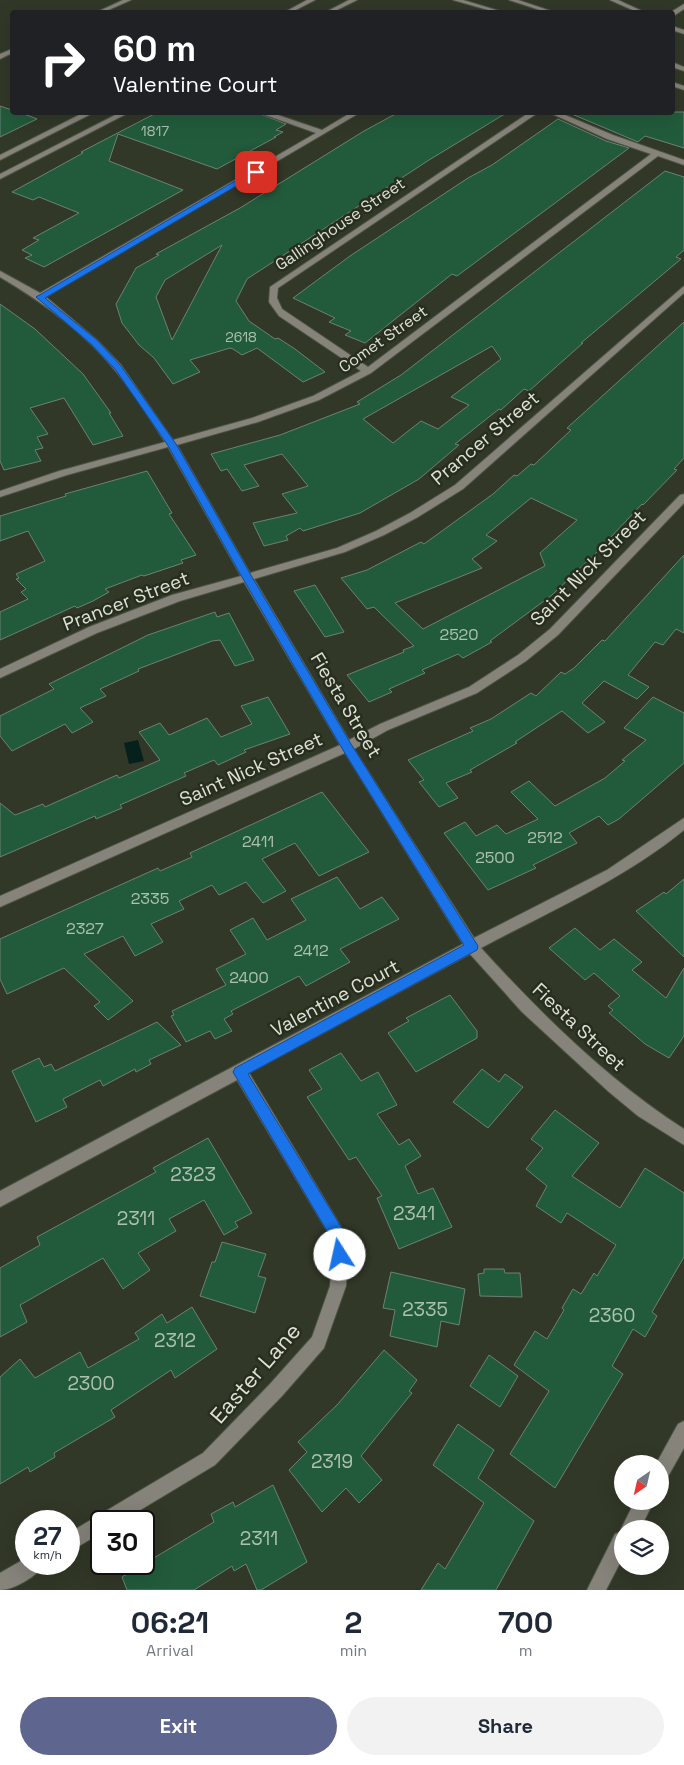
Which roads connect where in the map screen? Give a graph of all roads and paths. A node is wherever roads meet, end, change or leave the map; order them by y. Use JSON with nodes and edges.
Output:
{"nodes":[{"id":1,"x":128,"y":0,"type":"edge"},
{"id":2,"x":312,"y":0,"type":"edge"},
{"id":3,"x":354,"y":0,"type":"edge"},
{"id":4,"x":456,"y":0,"type":"edge"},
{"id":5,"x":512,"y":0,"type":"edge"},
{"id":6,"x":613,"y":0,"type":"edge"},
{"id":7,"x":484,"y":8,"type":"junction"},
{"id":8,"x":541,"y":9,"type":"joint"},
{"id":9,"x":105,"y":10,"type":"edge"},
{"id":10,"x":292,"y":10,"type":"edge"},
{"id":11,"x":333,"y":10,"type":"edge"},
{"id":12,"x":488,"y":10,"type":"edge"},
{"id":13,"x":492,"y":10,"type":"edge"},
{"id":14,"x":544,"y":10,"type":"edge"},
{"id":15,"x":636,"y":10,"type":"edge"},
{"id":16,"x":86,"y":115,"type":"edge"},
{"id":17,"x":121,"y":115,"type":"edge"},
{"id":18,"x":269,"y":115,"type":"edge"},
{"id":19,"x":353,"y":115,"type":"edge"},
{"id":20,"x":532,"y":115,"type":"edge"},
{"id":21,"x":558,"y":115,"type":"edge"},
{"id":22,"x":323,"y":133,"type":"junction"},
{"id":23,"x":656,"y":154,"type":"junction"},
{"id":24,"x":0,"y":158,"type":"edge"},
{"id":25,"x":684,"y":163,"type":"edge"},
{"id":26,"x":0,"y":177,"type":"edge"},
{"id":27,"x":0,"y":274,"type":"edge"},
{"id":28,"x":684,"y":288,"type":"edge"},
{"id":29,"x":40,"y":297,"type":"junction"},
{"id":30,"x":368,"y":371,"type":"junction"},
{"id":31,"x":171,"y":444,"type":"junction"},
{"id":32,"x":0,"y":494,"type":"edge"},
{"id":33,"x":684,"y":497,"type":"edge"},
{"id":34,"x":247,"y":577,"type":"junction"},
{"id":35,"x":0,"y":674,"type":"edge"},
{"id":36,"x":347,"y":747,"type":"junction"},
{"id":37,"x":684,"y":823,"type":"edge"},
{"id":38,"x":0,"y":902,"type":"edge"},
{"id":39,"x":472,"y":946,"type":"junction"},
{"id":40,"x":240,"y":1072,"type":"junction"},
{"id":41,"x":684,"y":1138,"type":"edge"},
{"id":42,"x":0,"y":1199,"type":"edge"},
{"id":43,"x":684,"y":1430,"type":"edge"},
{"id":44,"x":669,"y":1458,"type":"edge"},
{"id":45,"x":123,"y":1510,"type":"edge"},
{"id":46,"x":614,"y":1557,"type":"edge"},
{"id":47,"x":15,"y":1575,"type":"edge"},
{"id":48,"x":0,"y":1584,"type":"edge"},
{"id":49,"x":596,"y":1590,"type":"edge"}],
"edges":[{"from":1,"to":9,"type":"street"},
{"from":2,"to":10,"type":"street"},
{"from":3,"to":11,"type":"street"},
{"from":4,"to":7,"type":"street"},
{"from":5,"to":8,"type":"street"},
{"from":6,"to":15,"type":"street"},
{"from":7,"to":12,"type":"street"},
{"from":7,"to":13,"type":"street"},
{"from":8,"to":14,"type":"street"},
{"from":16,"to":24,"type":"street"},
{"from":17,"to":26,"type":"street"},
{"from":18,"to":22,"type":"street"},
{"from":19,"to":22,"type":"street"},
{"from":20,"to":30,"type":"street","name":"Gallinghouse Street"},
{"from":21,"to":23,"type":"street"},
{"from":22,"to":29,"type":"street"},
{"from":23,"to":25,"type":"street"},
{"from":23,"to":30,"type":"street","name":"Comet Street"},
{"from":27,"to":29,"type":"street","name":"Fiesta Street"},
{"from":28,"to":34,"type":"street","name":"Prancer Street"},
{"from":29,"to":31,"type":"street","name":"Fiesta Street"},
{"from":30,"to":31,"type":"street","name":"Comet Street"},
{"from":31,"to":32,"type":"street","name":"Comet Street"},
{"from":31,"to":34,"type":"street","name":"Fiesta Street"},
{"from":33,"to":36,"type":"street","name":"Saint Nick Street"},
{"from":34,"to":35,"type":"street","name":"Prancer Street"},
{"from":34,"to":36,"type":"street","name":"Fiesta Street"},
{"from":36,"to":38,"type":"street","name":"Saint Nick Street"},
{"from":36,"to":39,"type":"street","name":"Fiesta Street"},
{"from":37,"to":39,"type":"street","name":"Valentine Court"},
{"from":39,"to":40,"type":"street","name":"Valentine Court"},
{"from":39,"to":41,"type":"street","name":"Fiesta Street"},
{"from":40,"to":42,"type":"street","name":"Valentine Court"},
{"from":40,"to":45,"type":"street","name":"Easter Lane"},
{"from":43,"to":44,"type":"street"},
{"from":46,"to":49,"type":"street"},
{"from":47,"to":48,"type":"street"}]}
